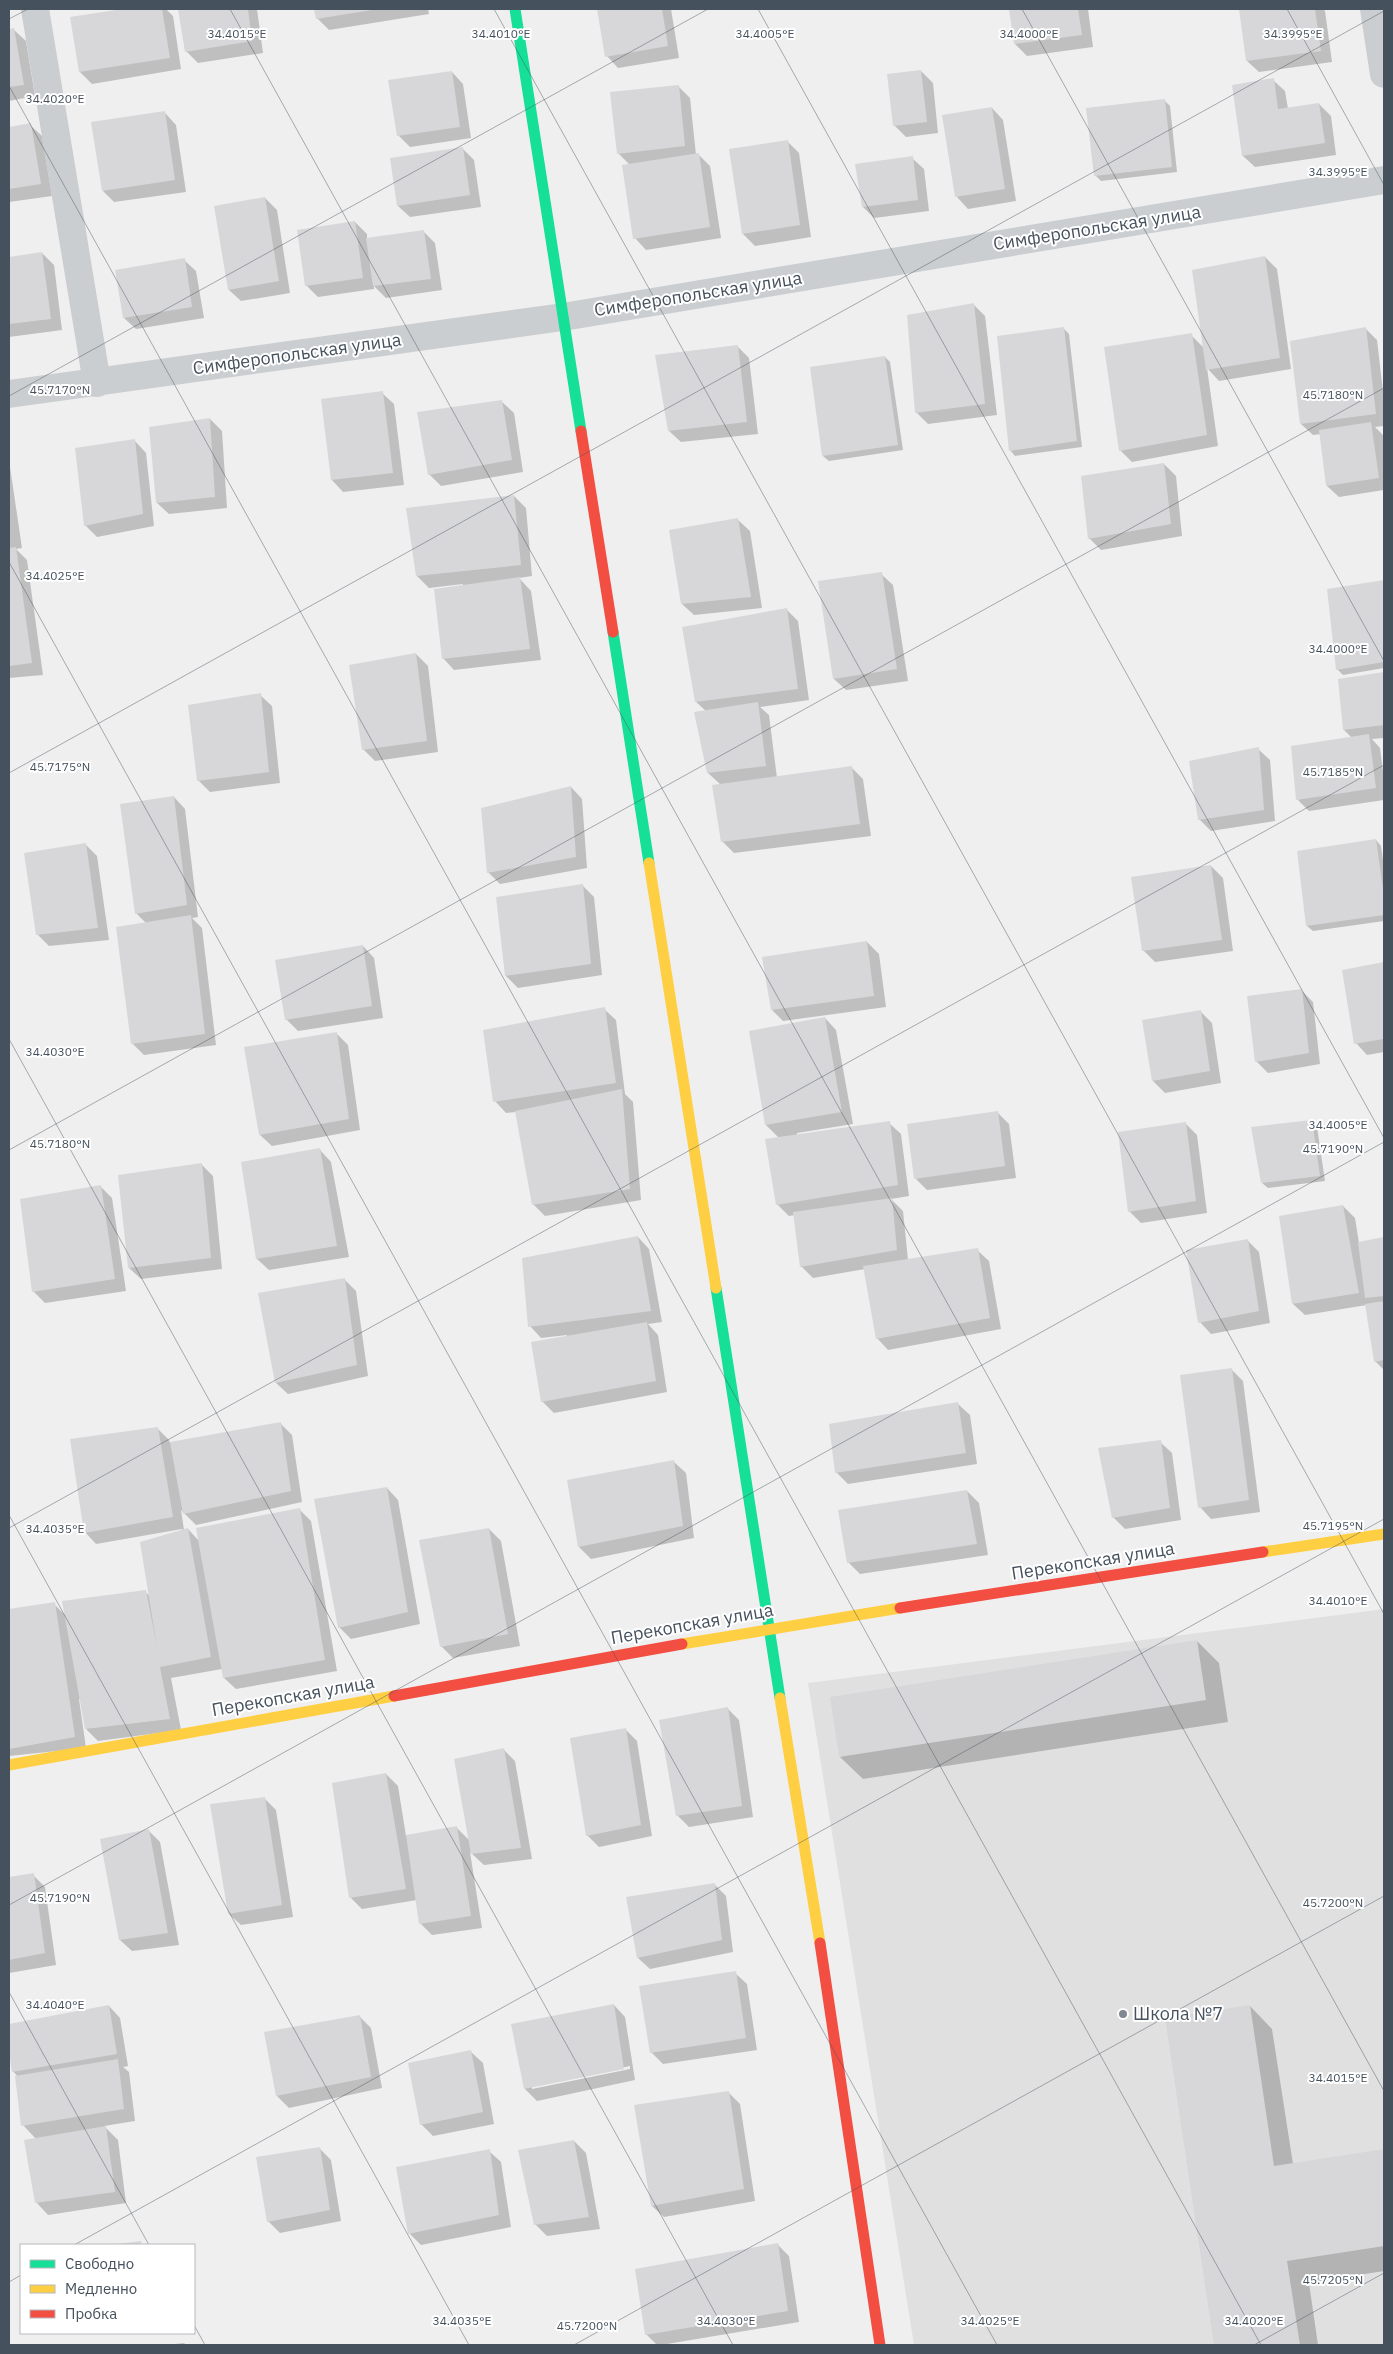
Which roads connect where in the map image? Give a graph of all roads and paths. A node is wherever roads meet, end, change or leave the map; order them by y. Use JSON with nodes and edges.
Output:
{"nodes":[{"id":1,"x":36,"y":9,"type":"edge"},
{"id":2,"x":515,"y":9,"type":"edge"},
{"id":3,"x":1374,"y":9,"type":"edge"},
{"id":4,"x":1384,"y":74,"type":"edge"},
{"id":5,"x":1384,"y":180,"type":"edge"},
{"id":6,"x":563,"y":317,"type":"junction"},
{"id":7,"x":97,"y":383,"type":"junction"},
{"id":8,"x":9,"y":394,"type":"edge"},
{"id":9,"x":1384,"y":1534,"type":"edge"},
{"id":10,"x":769,"y":1628,"type":"junction"},
{"id":11,"x":9,"y":1765,"type":"edge"},
{"id":12,"x":880,"y":2345,"type":"edge"}],
"edges":[{"from":1,"to":7,"type":"street"},
{"from":2,"to":6,"type":"main road"},
{"from":3,"to":4,"type":"street"},
{"from":5,"to":6,"type":"street","name":"Симферопольская улица"},
{"from":6,"to":7,"type":"street","name":"Симферопольская улица"},
{"from":6,"to":10,"type":"main road"},
{"from":7,"to":8,"type":"street","name":"Симферопольская улица"},
{"from":9,"to":10,"type":"main road","name":"Перекопская улица"},
{"from":10,"to":11,"type":"main road","name":"Перекопская улица"},
{"from":10,"to":12,"type":"main road"}]}
